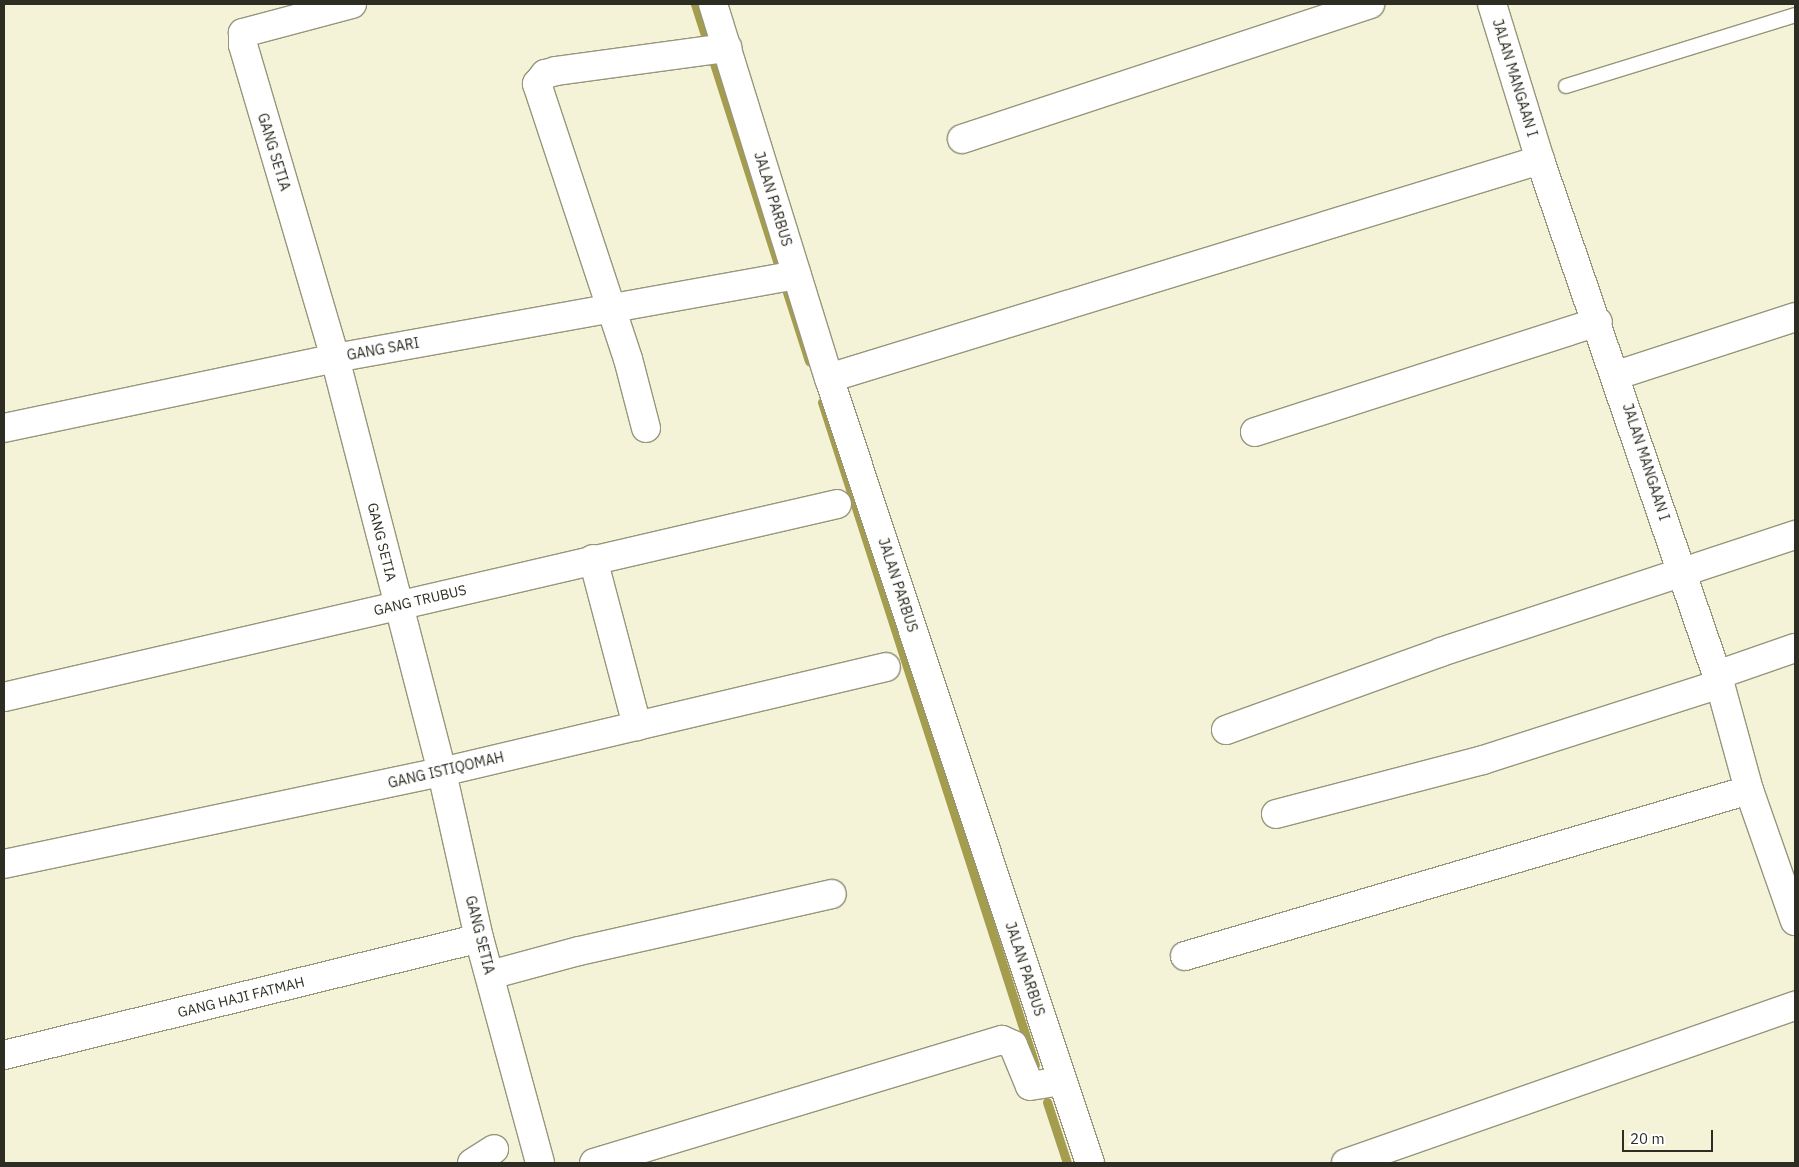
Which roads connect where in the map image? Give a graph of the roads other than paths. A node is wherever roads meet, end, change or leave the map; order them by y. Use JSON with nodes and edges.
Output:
{"nodes":[{"id":1,"x":352,"y":4,"type":"edge"},
{"id":2,"x":713,"y":4,"type":"edge"},
{"id":3,"x":1370,"y":4,"type":"edge"},
{"id":4,"x":1492,"y":4,"type":"edge"},
{"id":5,"x":1795,"y":15,"type":"edge"},
{"id":6,"x":719,"y":49,"type":"junction"},
{"id":7,"x":1566,"y":86,"type":"dead end"},
{"id":8,"x":962,"y":139,"type":"dead end"},
{"id":9,"x":1540,"y":160,"type":"junction"},
{"id":10,"x":795,"y":276,"type":"junction"},
{"id":11,"x":610,"y":308,"type":"junction"},
{"id":12,"x":1795,"y":317,"type":"edge"},
{"id":13,"x":1598,"y":322,"type":"junction"},
{"id":14,"x":335,"y":358,"type":"junction"},
{"id":15,"x":1617,"y":376,"type":"junction"},
{"id":16,"x":829,"y":378,"type":"junction"},
{"id":17,"x":4,"y":428,"type":"edge"},
{"id":18,"x":646,"y":428,"type":"dead end"},
{"id":19,"x":1255,"y":432,"type":"dead end"},
{"id":20,"x":837,"y":504,"type":"dead end"},
{"id":21,"x":1795,"y":535,"type":"edge"},
{"id":22,"x":593,"y":559,"type":"junction"},
{"id":23,"x":1682,"y":571,"type":"junction"},
{"id":24,"x":398,"y":605,"type":"junction"},
{"id":25,"x":1795,"y":648,"type":"edge"},
{"id":26,"x":886,"y":667,"type":"dead end"},
{"id":27,"x":1719,"y":680,"type":"junction"},
{"id":28,"x":4,"y":697,"type":"edge"},
{"id":29,"x":637,"y":726,"type":"junction"},
{"id":30,"x":1226,"y":730,"type":"dead end"},
{"id":31,"x":442,"y":772,"type":"junction"},
{"id":32,"x":1749,"y":790,"type":"junction"},
{"id":33,"x":1276,"y":814,"type":"dead end"},
{"id":34,"x":4,"y":864,"type":"edge"},
{"id":35,"x":832,"y":894,"type":"dead end"},
{"id":36,"x":1795,"y":921,"type":"edge"},
{"id":37,"x":479,"y":938,"type":"junction"},
{"id":38,"x":1185,"y":956,"type":"dead end"},
{"id":39,"x":490,"y":975,"type":"junction"},
{"id":40,"x":1795,"y":1006,"type":"edge"},
{"id":41,"x":4,"y":1055,"type":"edge"},
{"id":42,"x":1062,"y":1081,"type":"junction"},
{"id":43,"x":540,"y":1163,"type":"edge"},
{"id":44,"x":594,"y":1163,"type":"edge"},
{"id":45,"x":1090,"y":1163,"type":"edge"},
{"id":46,"x":1346,"y":1163,"type":"edge"}],
"edges":[{"from":1,"to":14,"type":"street","name":"GANG SETIA"},
{"from":2,"to":6,"type":"street","name":"JALAN PARBUS"},
{"from":3,"to":8,"type":"street"},
{"from":4,"to":9,"type":"street","name":"JALAN MANGAAN I"},
{"from":5,"to":7,"type":"lane"},
{"from":6,"to":10,"type":"street","name":"JALAN PARBUS"},
{"from":6,"to":11,"type":"street"},
{"from":9,"to":13,"type":"street","name":"JALAN MANGAAN I"},
{"from":9,"to":16,"type":"street"},
{"from":10,"to":11,"type":"street","name":"GANG SARI"},
{"from":10,"to":16,"type":"street","name":"JALAN PARBUS"},
{"from":11,"to":14,"type":"street","name":"GANG SARI"},
{"from":11,"to":18,"type":"street"},
{"from":12,"to":15,"type":"street"},
{"from":13,"to":15,"type":"street","name":"JALAN MANGAAN I"},
{"from":13,"to":19,"type":"street"},
{"from":14,"to":17,"type":"street","name":"GANG SARI"},
{"from":14,"to":24,"type":"street","name":"GANG SETIA"},
{"from":15,"to":23,"type":"street","name":"JALAN MANGAAN I"},
{"from":16,"to":42,"type":"street","name":"JALAN PARBUS"},
{"from":20,"to":22,"type":"street","name":"GANG TRUBUS"},
{"from":21,"to":23,"type":"street"},
{"from":22,"to":24,"type":"street","name":"GANG TRUBUS"},
{"from":22,"to":29,"type":"street"},
{"from":23,"to":27,"type":"street","name":"JALAN MANGAAN I"},
{"from":23,"to":30,"type":"street"},
{"from":24,"to":28,"type":"street","name":"GANG TRUBUS"},
{"from":24,"to":31,"type":"street","name":"GANG SETIA"},
{"from":25,"to":27,"type":"street"},
{"from":26,"to":29,"type":"street","name":"GANG ISTIQOMAH"},
{"from":27,"to":32,"type":"street","name":"JALAN MANGAAN I"},
{"from":27,"to":33,"type":"street"},
{"from":29,"to":31,"type":"street","name":"GANG ISTIQOMAH"},
{"from":31,"to":34,"type":"street","name":"GANG ISTIQOMAH"},
{"from":31,"to":37,"type":"street","name":"GANG SETIA"},
{"from":32,"to":36,"type":"street","name":"JALAN MANGAAN I"},
{"from":32,"to":38,"type":"street"},
{"from":35,"to":39,"type":"street"},
{"from":37,"to":39,"type":"street","name":"GANG SETIA"},
{"from":37,"to":41,"type":"street","name":"GANG HAJI FATMAH"},
{"from":39,"to":43,"type":"street","name":"GANG SETIA"},
{"from":40,"to":46,"type":"street"},
{"from":42,"to":44,"type":"street"},
{"from":42,"to":45,"type":"street","name":"JALAN PARBUS"}]}
